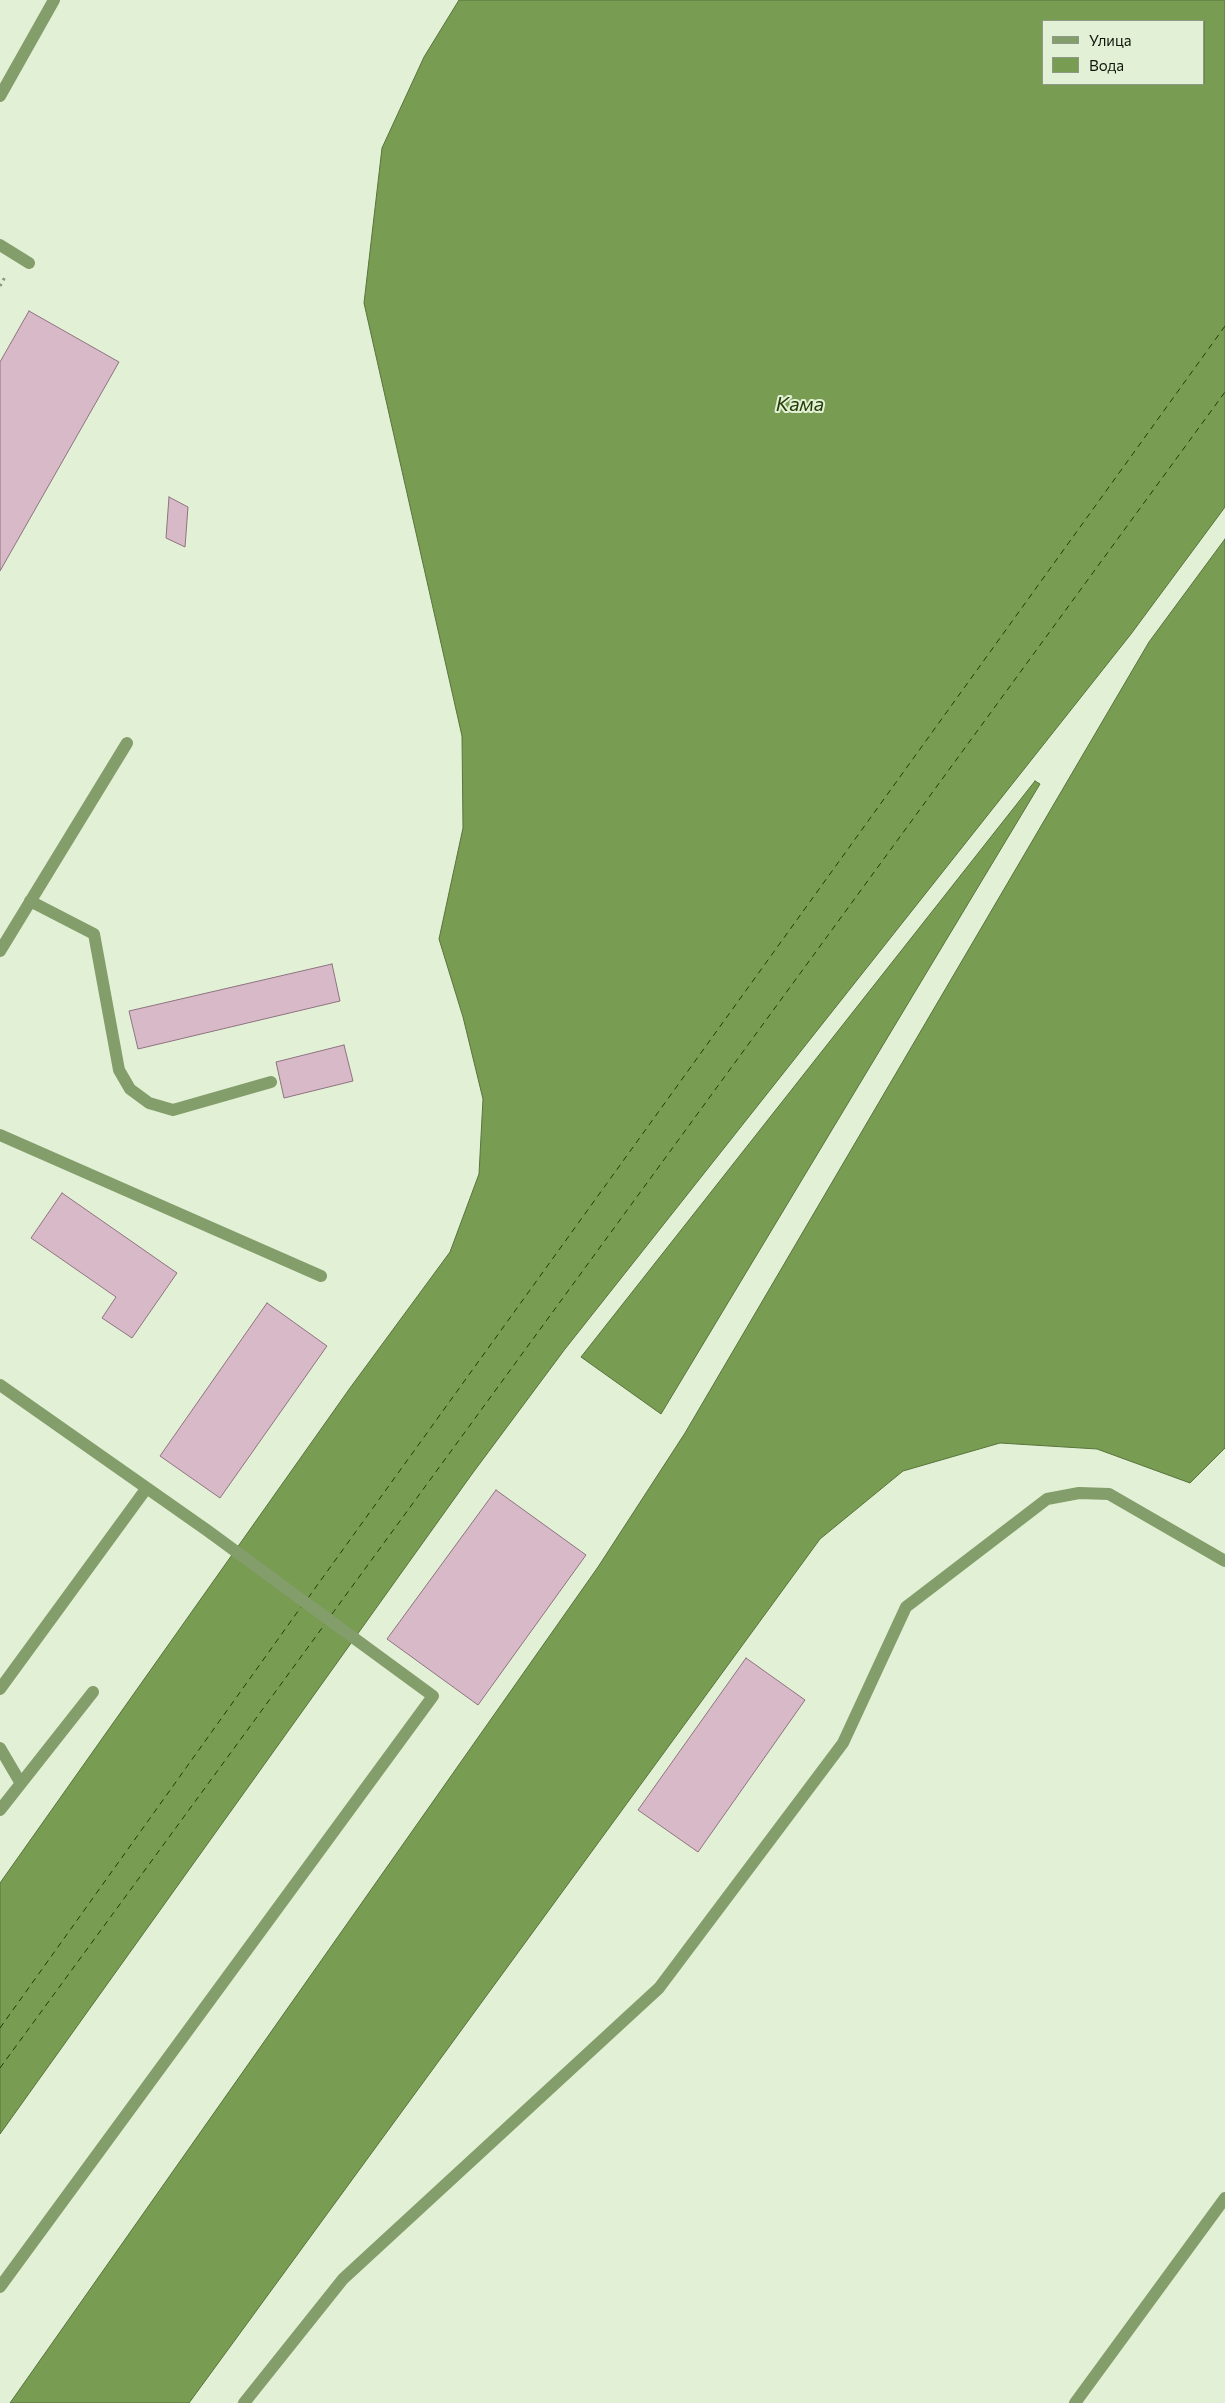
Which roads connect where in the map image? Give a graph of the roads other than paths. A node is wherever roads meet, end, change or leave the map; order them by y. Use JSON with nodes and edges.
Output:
{"nodes":[{"id":1,"x":54,"y":0,"type":"edge"},
{"id":2,"x":0,"y":96,"type":"edge"},
{"id":3,"x":0,"y":245,"type":"edge"},
{"id":4,"x":30,"y":263,"type":"dead end"},
{"id":5,"x":127,"y":743,"type":"dead end"},
{"id":6,"x":30,"y":902,"type":"junction"},
{"id":7,"x":0,"y":951,"type":"edge"},
{"id":8,"x":271,"y":1082,"type":"dead end"},
{"id":9,"x":0,"y":1135,"type":"edge"},
{"id":10,"x":321,"y":1276,"type":"dead end"},
{"id":11,"x":0,"y":1386,"type":"edge"},
{"id":12,"x":146,"y":1489,"type":"junction"},
{"id":13,"x":1225,"y":1561,"type":"edge"},
{"id":14,"x":0,"y":1689,"type":"edge"},
{"id":15,"x":93,"y":1692,"type":"dead end"},
{"id":16,"x":0,"y":1748,"type":"edge"},
{"id":17,"x":20,"y":1782,"type":"junction"},
{"id":18,"x":0,"y":1810,"type":"edge"},
{"id":19,"x":1225,"y":2198,"type":"edge"},
{"id":20,"x":0,"y":2287,"type":"edge"},
{"id":21,"x":244,"y":2403,"type":"edge"},
{"id":22,"x":1075,"y":2403,"type":"edge"}],
"edges":[{"from":1,"to":2,"type":"street"},
{"from":3,"to":4,"type":"street"},
{"from":5,"to":6,"type":"street"},
{"from":6,"to":7,"type":"street"},
{"from":6,"to":8,"type":"street"},
{"from":9,"to":10,"type":"street"},
{"from":11,"to":12,"type":"street"},
{"from":12,"to":14,"type":"street"},
{"from":12,"to":20,"type":"street"},
{"from":13,"to":21,"type":"street"},
{"from":15,"to":17,"type":"street"},
{"from":16,"to":17,"type":"street"},
{"from":17,"to":18,"type":"street"},
{"from":19,"to":22,"type":"street"}]}
